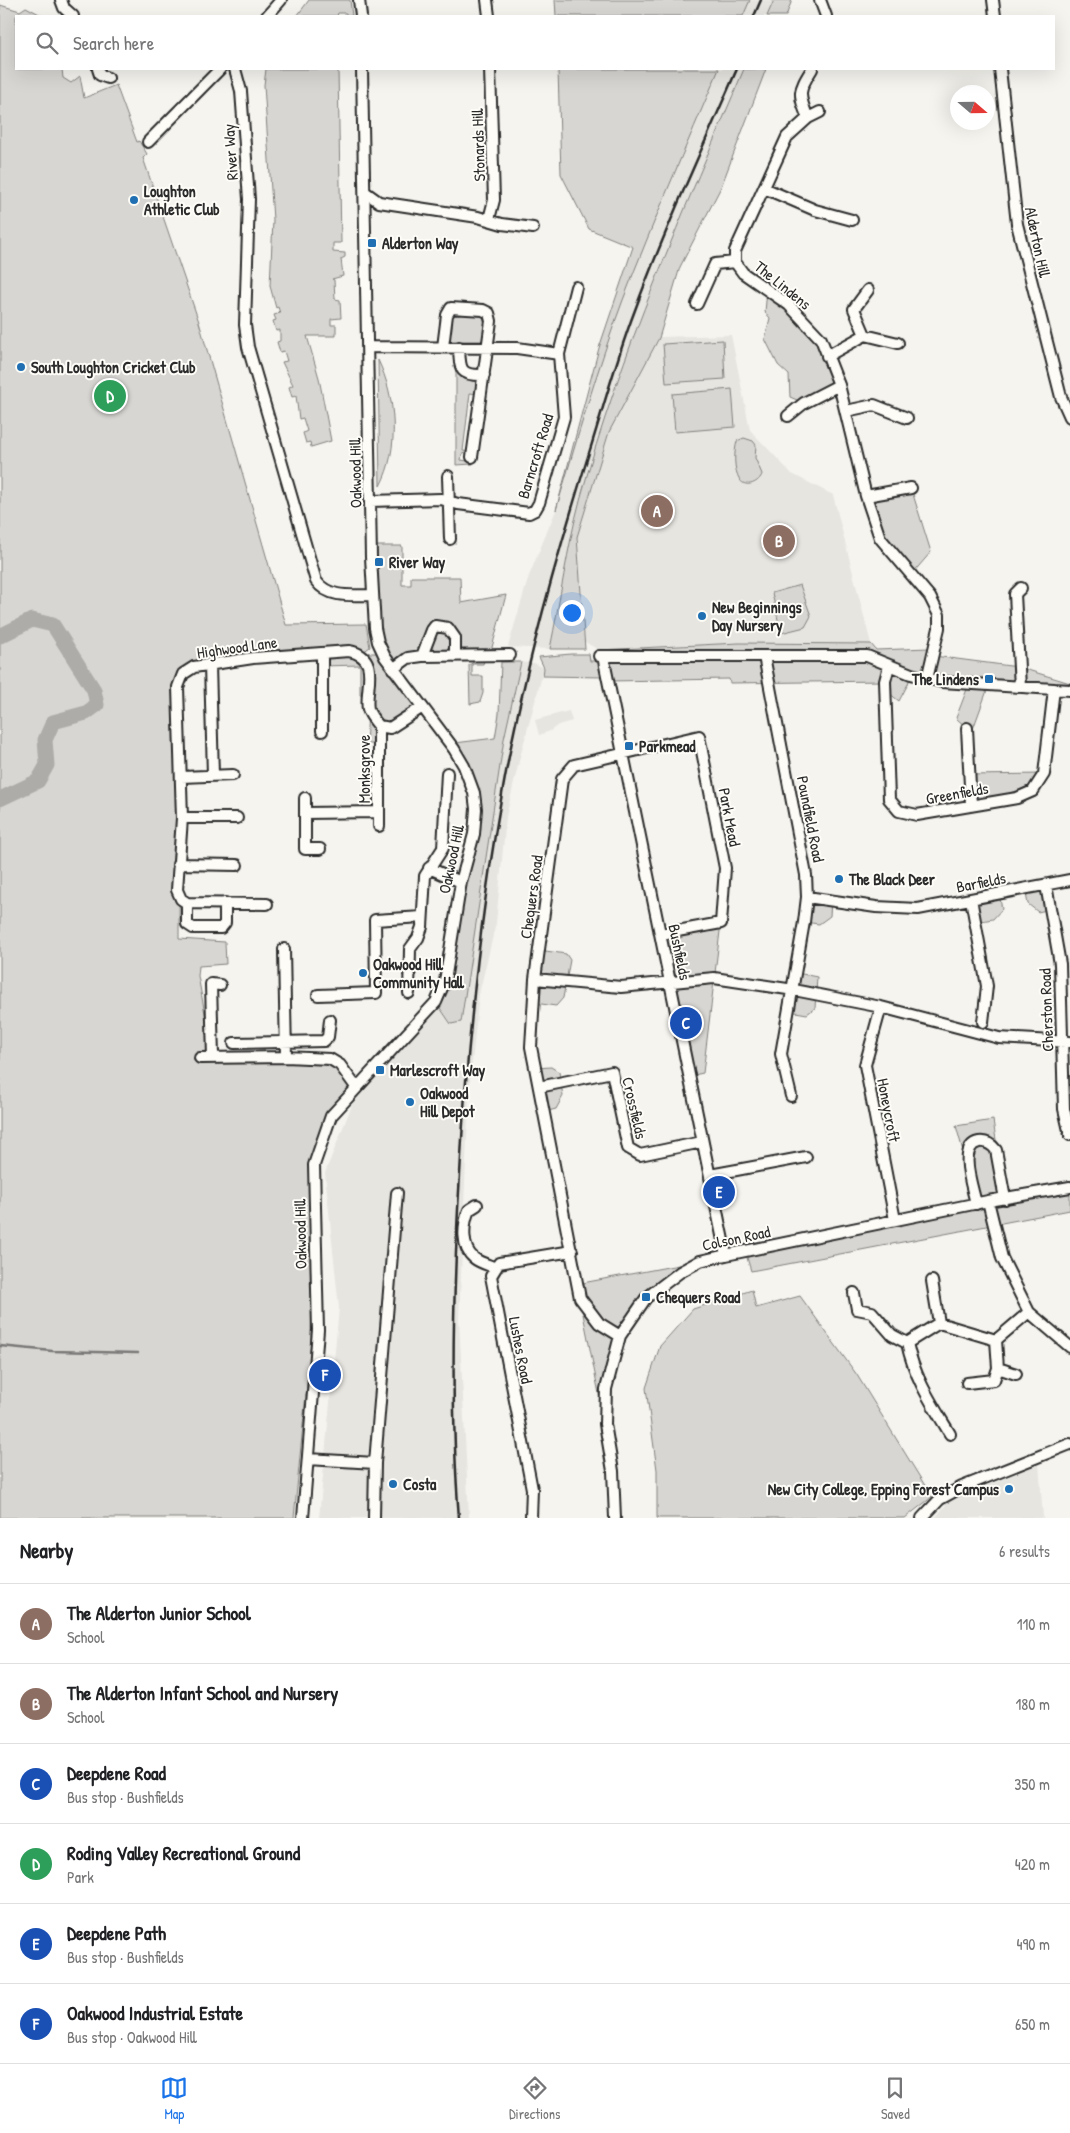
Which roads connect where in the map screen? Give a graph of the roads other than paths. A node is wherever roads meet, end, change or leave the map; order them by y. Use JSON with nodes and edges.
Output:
{"nodes":[{"id":1,"x":61,"y":0,"type":"edge"},
{"id":2,"x":281,"y":0,"type":"edge"},
{"id":3,"x":359,"y":0,"type":"edge"},
{"id":4,"x":487,"y":0,"type":"edge"},
{"id":5,"x":820,"y":0,"type":"edge"},
{"id":6,"x":993,"y":0,"type":"edge"},
{"id":7,"x":72,"y":15,"type":"edge"},
{"id":8,"x":269,"y":15,"type":"edge"},
{"id":9,"x":361,"y":15,"type":"edge"},
{"id":10,"x":489,"y":15,"type":"edge"},
{"id":11,"x":826,"y":15,"type":"edge"},
{"id":12,"x":994,"y":15,"type":"edge"},
{"id":13,"x":98,"y":70,"type":"edge"},
{"id":14,"x":219,"y":70,"type":"edge"},
{"id":15,"x":235,"y":70,"type":"edge"},
{"id":16,"x":362,"y":70,"type":"edge"},
{"id":17,"x":490,"y":70,"type":"edge"},
{"id":18,"x":811,"y":70,"type":"edge"},
{"id":19,"x":1000,"y":70,"type":"edge"},
{"id":20,"x":108,"y":78,"type":"dead end"},
{"id":21,"x":820,"y":112,"type":"dead end"},
{"id":22,"x":808,"y":118,"type":"junction"},
{"id":23,"x":148,"y":142,"type":"dead end"},
{"id":24,"x":764,"y":188,"type":"junction"},
{"id":25,"x":365,"y":192,"type":"junction"},
{"id":26,"x":489,"y":219,"type":"junction"},
{"id":27,"x":852,"y":220,"type":"dead end"},
{"id":28,"x":533,"y":228,"type":"dead end"},
{"id":29,"x":735,"y":262,"type":"junction"},
{"id":30,"x":576,"y":287,"type":"dead end"},
{"id":31,"x":868,"y":290,"type":"dead end"},
{"id":32,"x":697,"y":304,"type":"dead end"},
{"id":33,"x":865,"y":335,"type":"junction"},
{"id":34,"x":898,"y":343,"type":"dead end"},
{"id":35,"x":368,"y":347,"type":"junction"},
{"id":36,"x":460,"y":347,"type":"junction"},
{"id":37,"x":443,"y":348,"type":"junction"},
{"id":38,"x":487,"y":348,"type":"junction"},
{"id":39,"x":559,"y":354,"type":"junction"},
{"id":40,"x":827,"y":356,"type":"junction"},
{"id":41,"x":484,"y":375,"type":"junction"},
{"id":42,"x":839,"y":385,"type":"junction"},
{"id":43,"x":846,"y":411,"type":"junction"},
{"id":44,"x":788,"y":416,"type":"dead end"},
{"id":45,"x":1070,"y":417,"type":"edge"},
{"id":46,"x":907,"y":418,"type":"dead end"},
{"id":47,"x":472,"y":457,"type":"dead end"},
{"id":48,"x":448,"y":476,"type":"dead end"},
{"id":49,"x":912,"y":488,"type":"dead end"},
{"id":50,"x":866,"y":496,"type":"junction"},
{"id":51,"x":370,"y":501,"type":"junction"},
{"id":52,"x":448,"y":501,"type":"junction"},
{"id":53,"x":450,"y":540,"type":"dead end"},
{"id":54,"x":1020,"y":588,"type":"dead end"},
{"id":55,"x":373,"y":595,"type":"junction"},
{"id":56,"x":322,"y":653,"type":"junction"},
{"id":57,"x":510,"y":655,"type":"dead end"},
{"id":58,"x":422,"y":656,"type":"junction"},
{"id":59,"x":455,"y":656,"type":"junction"},
{"id":60,"x":764,"y":656,"type":"junction"},
{"id":61,"x":210,"y":665,"type":"junction"},
{"id":62,"x":889,"y":666,"type":"junction"},
{"id":63,"x":393,"y":669,"type":"junction"},
{"id":64,"x":927,"y":679,"type":"junction"},
{"id":65,"x":1020,"y":687,"type":"junction"},
{"id":66,"x":1054,"y":689,"type":"junction"},
{"id":67,"x":1070,"y":690,"type":"edge"},
{"id":68,"x":421,"y":708,"type":"junction"},
{"id":69,"x":379,"y":726,"type":"junction"},
{"id":70,"x":967,"y":728,"type":"dead end"},
{"id":71,"x":322,"y":731,"type":"dead end"},
{"id":72,"x":623,"y":753,"type":"junction"},
{"id":73,"x":446,"y":774,"type":"dead end"},
{"id":74,"x":213,"y":775,"type":"junction"},
{"id":75,"x":233,"y":775,"type":"dead end"},
{"id":76,"x":181,"y":777,"type":"junction"},
{"id":77,"x":305,"y":798,"type":"dead end"},
{"id":78,"x":971,"y":804,"type":"junction"},
{"id":79,"x":378,"y":812,"type":"junction"},
{"id":80,"x":305,"y":813,"type":"junction"},
{"id":81,"x":182,"y":818,"type":"junction"},
{"id":82,"x":237,"y":818,"type":"dead end"},
{"id":83,"x":379,"y":826,"type":"dead end"},
{"id":84,"x":320,"y":849,"type":"dead end"},
{"id":85,"x":178,"y":864,"type":"junction"},
{"id":86,"x":237,"y":865,"type":"dead end"},
{"id":87,"x":429,"y":868,"type":"junction"},
{"id":88,"x":1070,"y":880,"type":"edge"},
{"id":89,"x":461,"y":882,"type":"junction"},
{"id":90,"x":1046,"y":884,"type":"junction"},
{"id":91,"x":807,"y":897,"type":"junction"},
{"id":92,"x":971,"y":899,"type":"junction"},
{"id":93,"x":187,"y":903,"type":"junction"},
{"id":94,"x":225,"y":903,"type":"junction"},
{"id":95,"x":267,"y":904,"type":"dead end"},
{"id":96,"x":422,"y":917,"type":"junction"},
{"id":97,"x":661,"y":934,"type":"junction"},
{"id":98,"x":284,"y":949,"type":"dead end"},
{"id":99,"x":1065,"y":963,"type":"edge"},
{"id":100,"x":535,"y":979,"type":"junction"},
{"id":101,"x":671,"y":982,"type":"junction"},
{"id":102,"x":211,"y":984,"type":"dead end"},
{"id":103,"x":794,"y":990,"type":"junction"},
{"id":104,"x":409,"y":993,"type":"dead end"},
{"id":105,"x":318,"y":995,"type":"dead end"},
{"id":106,"x":881,"y":1007,"type":"junction"},
{"id":107,"x":330,"y":1020,"type":"dead end"},
{"id":108,"x":983,"y":1022,"type":"dead end"},
{"id":109,"x":286,"y":1041,"type":"junction"},
{"id":110,"x":1066,"y":1042,"type":"edge"},
{"id":111,"x":234,"y":1043,"type":"dead end"},
{"id":112,"x":286,"y":1057,"type":"junction"},
{"id":113,"x":200,"y":1058,"type":"dead end"},
{"id":114,"x":213,"y":1058,"type":"junction"},
{"id":115,"x":356,"y":1087,"type":"junction"},
{"id":116,"x":539,"y":1087,"type":"junction"},
{"id":117,"x":791,"y":1096,"type":"dead end"},
{"id":118,"x":1070,"y":1135,"type":"edge"},
{"id":119,"x":702,"y":1142,"type":"junction"},
{"id":120,"x":806,"y":1157,"type":"dead end"},
{"id":121,"x":710,"y":1174,"type":"junction"},
{"id":122,"x":1070,"y":1187,"type":"edge"},
{"id":123,"x":397,"y":1193,"type":"dead end"},
{"id":124,"x":1005,"y":1199,"type":"junction"},
{"id":125,"x":988,"y":1201,"type":"junction"},
{"id":126,"x":976,"y":1204,"type":"junction"},
{"id":127,"x":477,"y":1205,"type":"dead end"},
{"id":128,"x":895,"y":1220,"type":"junction"},
{"id":129,"x":572,"y":1251,"type":"junction"},
{"id":130,"x":726,"y":1255,"type":"junction"},
{"id":131,"x":496,"y":1268,"type":"junction"},
{"id":132,"x":932,"y":1281,"type":"dead end"},
{"id":133,"x":854,"y":1293,"type":"dead end"},
{"id":134,"x":1029,"y":1312,"type":"junction"},
{"id":135,"x":939,"y":1323,"type":"junction"},
{"id":136,"x":620,"y":1336,"type":"junction"},
{"id":137,"x":996,"y":1340,"type":"junction"},
{"id":138,"x":907,"y":1343,"type":"junction"},
{"id":139,"x":1070,"y":1347,"type":"edge"},
{"id":140,"x":998,"y":1368,"type":"junction"},
{"id":141,"x":1016,"y":1374,"type":"dead end"},
{"id":142,"x":967,"y":1383,"type":"dead end"},
{"id":143,"x":950,"y":1434,"type":"dead end"},
{"id":144,"x":1070,"y":1444,"type":"edge"},
{"id":145,"x":308,"y":1459,"type":"junction"},
{"id":146,"x":375,"y":1463,"type":"junction"},
{"id":147,"x":303,"y":1518,"type":"edge"},
{"id":148,"x":374,"y":1518,"type":"edge"},
{"id":149,"x":531,"y":1518,"type":"edge"},
{"id":150,"x":615,"y":1518,"type":"edge"},
{"id":151,"x":922,"y":1518,"type":"edge"}],
"edges":[{"from":1,"to":7,"type":"street"},
{"from":2,"to":8,"type":"street"},
{"from":3,"to":9,"type":"street"},
{"from":4,"to":10,"type":"street"},
{"from":5,"to":11,"type":"street"},
{"from":6,"to":12,"type":"street"},
{"from":13,"to":20,"type":"street"},
{"from":14,"to":23,"type":"street"},
{"from":15,"to":55,"type":"street","name":"River Way"},
{"from":16,"to":25,"type":"street","name":"Oakwood Hill"},
{"from":17,"to":26,"type":"street","name":"Stonards Hill"},
{"from":18,"to":22,"type":"street"},
{"from":19,"to":45,"type":"street","name":"Alderton Hill"},
{"from":21,"to":22,"type":"street","name":"The Lindens"},
{"from":22,"to":24,"type":"street","name":"The Lindens"},
{"from":24,"to":27,"type":"street"},
{"from":24,"to":29,"type":"street","name":"The Lindens"},
{"from":25,"to":26,"type":"street"},
{"from":25,"to":35,"type":"street","name":"Oakwood Hill"},
{"from":26,"to":28,"type":"street"},
{"from":29,"to":32,"type":"street","name":"The Lindens"},
{"from":29,"to":40,"type":"street","name":"The Lindens"},
{"from":30,"to":39,"type":"street"},
{"from":31,"to":33,"type":"street"},
{"from":33,"to":34,"type":"street"},
{"from":33,"to":40,"type":"street"},
{"from":35,"to":37,"type":"street"},
{"from":35,"to":51,"type":"street","name":"Oakwood Hill"},
{"from":36,"to":37,"type":"street"},
{"from":36,"to":38,"type":"street"},
{"from":36,"to":41,"type":"street"},
{"from":37,"to":38,"type":"street"},
{"from":38,"to":39,"type":"street"},
{"from":38,"to":41,"type":"street"},
{"from":39,"to":52,"type":"street","name":"Barncroft Road"},
{"from":40,"to":42,"type":"street","name":"The Lindens"},
{"from":41,"to":47,"type":"street"},
{"from":42,"to":43,"type":"street","name":"The Lindens"},
{"from":42,"to":44,"type":"street"},
{"from":43,"to":46,"type":"street"},
{"from":43,"to":50,"type":"street","name":"The Lindens"},
{"from":48,"to":52,"type":"street"},
{"from":49,"to":50,"type":"street"},
{"from":50,"to":64,"type":"street","name":"The Lindens"},
{"from":51,"to":52,"type":"street"},
{"from":51,"to":55,"type":"street","name":"Oakwood Hill"},
{"from":52,"to":53,"type":"street"},
{"from":54,"to":65,"type":"street"},
{"from":55,"to":63,"type":"street","name":"Oakwood Hill"},
{"from":56,"to":61,"type":"street","name":"Highwood Lane"},
{"from":56,"to":69,"type":"street","name":"Highwood Lane"},
{"from":56,"to":71,"type":"street"},
{"from":57,"to":59,"type":"street"},
{"from":58,"to":59,"type":"street"},
{"from":58,"to":59,"type":"street"},
{"from":58,"to":63,"type":"street"},
{"from":60,"to":62,"type":"street"},
{"from":60,"to":72,"type":"street","name":"Bushfields"},
{"from":60,"to":91,"type":"street","name":"Poundfield Road"},
{"from":61,"to":74,"type":"street"},
{"from":61,"to":76,"type":"street","name":"Highwood Lane"},
{"from":62,"to":64,"type":"street"},
{"from":62,"to":78,"type":"street","name":"Greenfields"},
{"from":63,"to":68,"type":"street","name":"Oakwood Hill"},
{"from":64,"to":65,"type":"street"},
{"from":65,"to":66,"type":"street"},
{"from":66,"to":67,"type":"street"},
{"from":66,"to":78,"type":"street","name":"Greenfields"},
{"from":68,"to":69,"type":"street"},
{"from":68,"to":89,"type":"street","name":"Oakwood Hill"},
{"from":69,"to":79,"type":"street","name":"Monksgrove"},
{"from":70,"to":78,"type":"street"},
{"from":72,"to":97,"type":"street","name":"Bushfields"},
{"from":72,"to":97,"type":"street","name":"Park Mead"},
{"from":72,"to":100,"type":"street","name":"Chequers Road"},
{"from":73,"to":87,"type":"street"},
{"from":74,"to":75,"type":"street"},
{"from":74,"to":76,"type":"street"},
{"from":76,"to":81,"type":"street","name":"Highwood Lane"},
{"from":77,"to":80,"type":"street"},
{"from":79,"to":80,"type":"street","name":"Monksgrove"},
{"from":79,"to":83,"type":"street","name":"Monksgrove"},
{"from":80,"to":84,"type":"street"},
{"from":81,"to":82,"type":"street"},
{"from":81,"to":85,"type":"street","name":"Highwood Lane"},
{"from":85,"to":86,"type":"street"},
{"from":85,"to":93,"type":"street","name":"Highwood Lane"},
{"from":87,"to":89,"type":"street"},
{"from":87,"to":96,"type":"street"},
{"from":88,"to":90,"type":"street","name":"Barfields"},
{"from":89,"to":115,"type":"street","name":"Oakwood Hill"},
{"from":90,"to":92,"type":"street","name":"Barfields"},
{"from":90,"to":99,"type":"street","name":"Cherston Road"},
{"from":91,"to":92,"type":"street","name":"Barfields"},
{"from":91,"to":103,"type":"street","name":"Poundfield Road"},
{"from":92,"to":108,"type":"street"},
{"from":93,"to":94,"type":"street"},
{"from":93,"to":94,"type":"street","name":"Highwood Lane"},
{"from":94,"to":95,"type":"street"},
{"from":96,"to":104,"type":"street"},
{"from":96,"to":105,"type":"street"},
{"from":97,"to":101,"type":"street","name":"Bushfields"},
{"from":98,"to":109,"type":"street"},
{"from":99,"to":110,"type":"street","name":"Cherston Road"},
{"from":100,"to":101,"type":"street"},
{"from":100,"to":116,"type":"street","name":"Chequers Road"},
{"from":101,"to":103,"type":"street"},
{"from":101,"to":119,"type":"street","name":"Bushfields"},
{"from":102,"to":114,"type":"street"},
{"from":103,"to":106,"type":"street"},
{"from":103,"to":117,"type":"street","name":"Poundfield Road"},
{"from":106,"to":110,"type":"street"},
{"from":106,"to":128,"type":"street","name":"Honeycroft"},
{"from":107,"to":109,"type":"street"},
{"from":109,"to":111,"type":"street"},
{"from":109,"to":112,"type":"street"},
{"from":110,"to":118,"type":"street","name":"Cherston Road"},
{"from":112,"to":114,"type":"street"},
{"from":112,"to":115,"type":"street"},
{"from":113,"to":114,"type":"street"},
{"from":115,"to":145,"type":"street","name":"Oakwood Hill"},
{"from":116,"to":119,"type":"street","name":"Crossfields"},
{"from":116,"to":129,"type":"street","name":"Chequers Road"},
{"from":119,"to":121,"type":"street","name":"Bushfields"},
{"from":120,"to":121,"type":"street"},
{"from":121,"to":130,"type":"street","name":"Bushfields"},
{"from":122,"to":124,"type":"street","name":"Colson Road"},
{"from":123,"to":146,"type":"street"},
{"from":124,"to":125,"type":"street","name":"Colson Road"},
{"from":124,"to":126,"type":"street"},
{"from":125,"to":126,"type":"street","name":"Colson Road"},
{"from":125,"to":134,"type":"street"},
{"from":126,"to":128,"type":"street","name":"Colson Road"},
{"from":127,"to":131,"type":"street"},
{"from":128,"to":130,"type":"street","name":"Colson Road"},
{"from":129,"to":131,"type":"street"},
{"from":129,"to":136,"type":"street","name":"Chequers Road"},
{"from":130,"to":136,"type":"street","name":"Colson Road"},
{"from":131,"to":149,"type":"street","name":"Lushes Road"},
{"from":132,"to":135,"type":"street"},
{"from":133,"to":138,"type":"street"},
{"from":134,"to":137,"type":"street"},
{"from":134,"to":139,"type":"street"},
{"from":135,"to":137,"type":"street"},
{"from":135,"to":138,"type":"street"},
{"from":136,"to":150,"type":"street","name":"Colson Road"},
{"from":137,"to":140,"type":"street"},
{"from":138,"to":143,"type":"street"},
{"from":140,"to":141,"type":"street"},
{"from":140,"to":142,"type":"street"},
{"from":144,"to":151,"type":"street"},
{"from":145,"to":146,"type":"street"},
{"from":145,"to":147,"type":"street","name":"Oakwood Hill"},
{"from":146,"to":148,"type":"street"}]}
